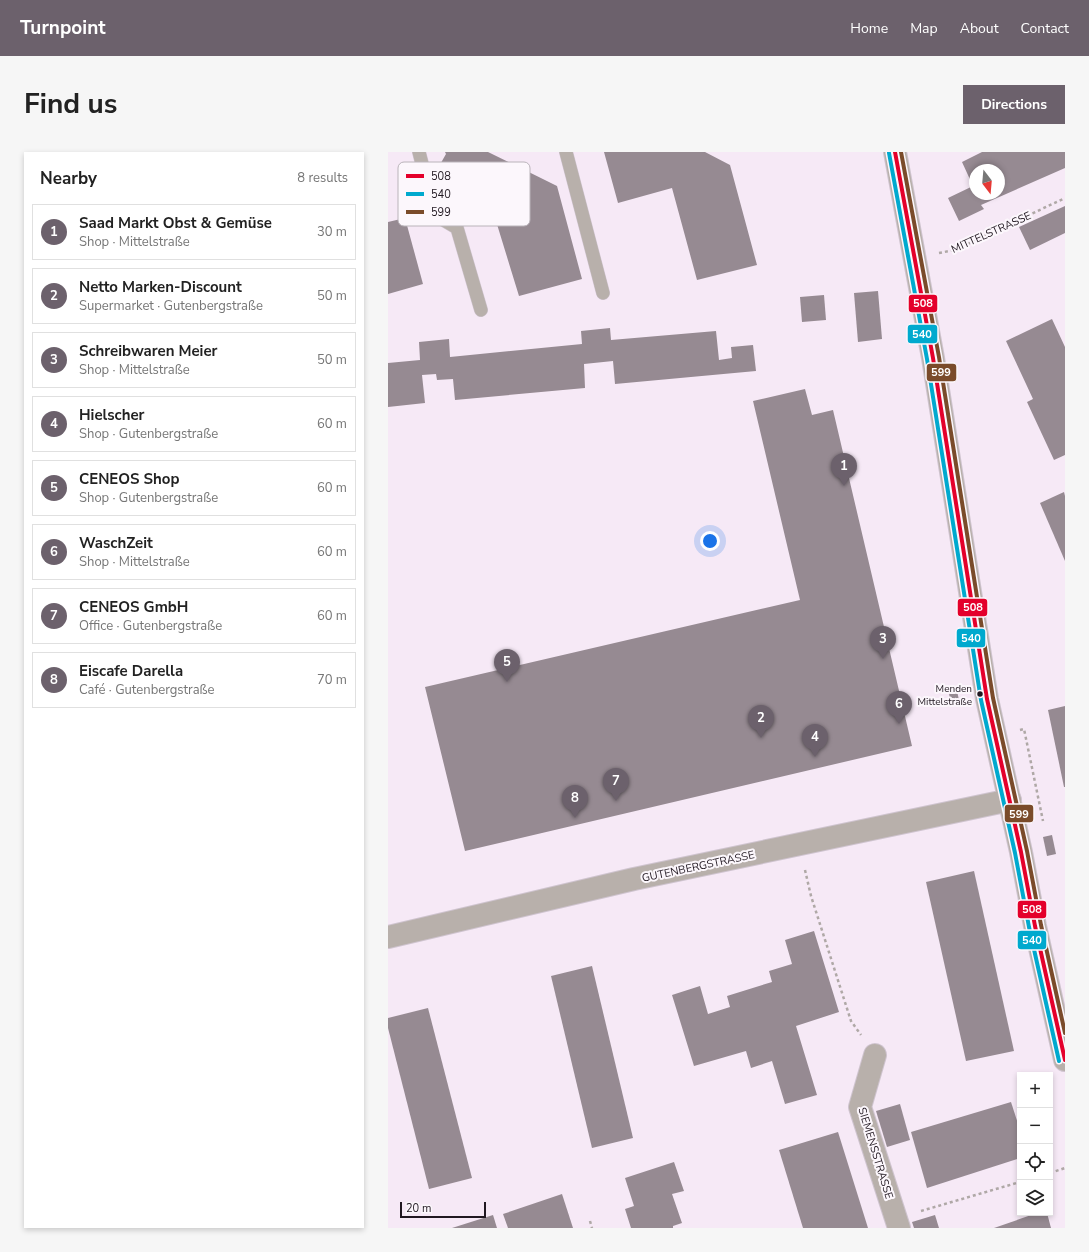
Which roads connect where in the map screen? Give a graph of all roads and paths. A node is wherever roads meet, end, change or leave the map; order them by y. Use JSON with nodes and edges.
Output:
{"nodes":[{"id":1,"x":419,"y":152,"type":"edge"},
{"id":2,"x":566,"y":152,"type":"edge"},
{"id":3,"x":895,"y":152,"type":"edge"},
{"id":4,"x":422,"y":162,"type":"edge"},
{"id":5,"x":1065,"y":198,"type":"edge"},
{"id":6,"x":454,"y":226,"type":"edge"},
{"id":7,"x":915,"y":259,"type":"junction"},
{"id":8,"x":603,"y":293,"type":"dead end"},
{"id":9,"x":482,"y":310,"type":"dead end"},
{"id":10,"x":1010,"y":800,"type":"junction"},
{"id":11,"x":800,"y":845,"type":"junction"},
{"id":12,"x":388,"y":937,"type":"edge"},
{"id":13,"x":1064,"y":1049,"type":"edge"},
{"id":14,"x":875,"y":1055,"type":"joint"},
{"id":15,"x":1065,"y":1168,"type":"edge"},
{"id":16,"x":1053,"y":1172,"type":"edge"},
{"id":17,"x":1017,"y":1183,"type":"edge"},
{"id":18,"x":590,"y":1221,"type":"dead end"},
{"id":19,"x":898,"y":1223,"type":"edge"},
{"id":20,"x":592,"y":1228,"type":"edge"}],
"edges":[{"from":1,"to":4,"type":"lane"},
{"from":2,"to":8,"type":"lane"},
{"from":3,"to":7,"type":"street"},
{"from":5,"to":7,"type":"path","name":"MITTELSTRASSE"},
{"from":6,"to":9,"type":"lane"},
{"from":7,"to":10,"type":"street"},
{"from":10,"to":11,"type":"street","name":"GUTENBERGSTRASSE"},
{"from":10,"to":13,"type":"street"},
{"from":11,"to":12,"type":"street","name":"GUTENBERGSTRASSE"},
{"from":11,"to":14,"type":"path"},
{"from":14,"to":19,"type":"street","name":"SIEMENSSTRASSE"},
{"from":15,"to":16,"type":"path"},
{"from":17,"to":19,"type":"path"},
{"from":18,"to":20,"type":"path"}]}
